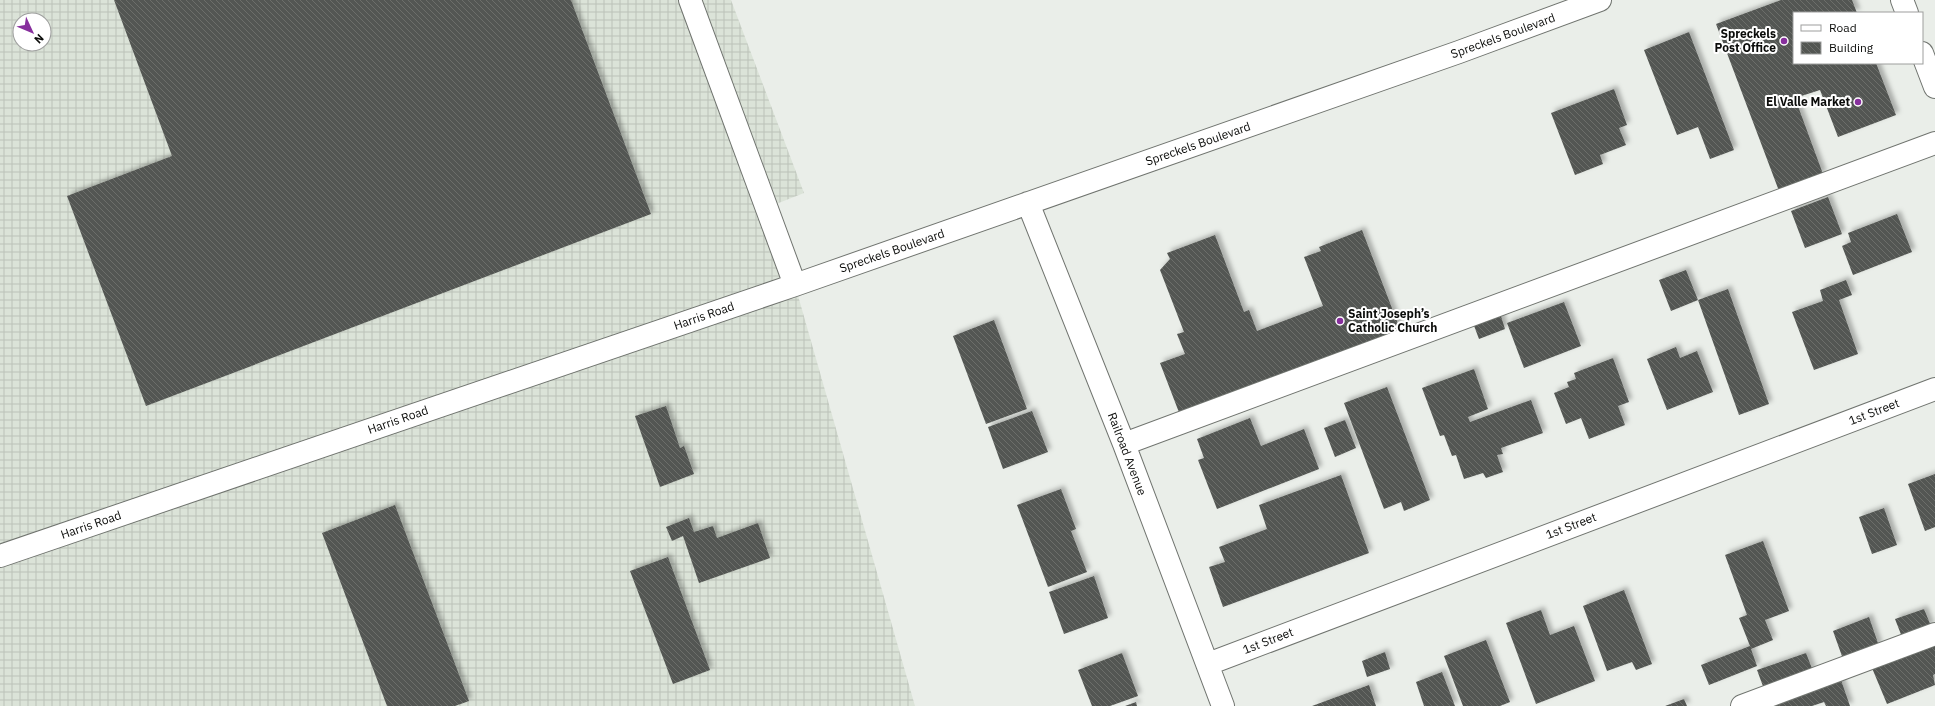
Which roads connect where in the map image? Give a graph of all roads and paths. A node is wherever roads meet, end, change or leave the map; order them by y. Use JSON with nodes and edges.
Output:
{"nodes":[{"id":1,"x":690,"y":0,"type":"edge"},
{"id":2,"x":1600,"y":0,"type":"edge"},
{"id":3,"x":1902,"y":0,"type":"edge"},
{"id":4,"x":1907,"y":12,"type":"edge"},
{"id":5,"x":1923,"y":56,"type":"edge"},
{"id":6,"x":1935,"y":88,"type":"edge"},
{"id":7,"x":1935,"y":143,"type":"edge"},
{"id":8,"x":1028,"y":203,"type":"junction"},
{"id":9,"x":795,"y":285,"type":"junction"},
{"id":10,"x":1935,"y":389,"type":"edge"},
{"id":11,"x":1124,"y":444,"type":"junction"},
{"id":12,"x":0,"y":556,"type":"edge"},
{"id":13,"x":1935,"y":634,"type":"edge"},
{"id":14,"x":1208,"y":664,"type":"junction"},
{"id":15,"x":1223,"y":706,"type":"edge"},
{"id":16,"x":1742,"y":706,"type":"edge"}],
"edges":[{"from":1,"to":9,"type":"street"},
{"from":2,"to":8,"type":"street","name":"Spreckels Boulevard"},
{"from":3,"to":4,"type":"street"},
{"from":5,"to":6,"type":"street"},
{"from":7,"to":11,"type":"street"},
{"from":8,"to":9,"type":"street","name":"Spreckels Boulevard"},
{"from":8,"to":11,"type":"street","name":"Railroad Avenue"},
{"from":9,"to":12,"type":"street","name":"Harris Road"},
{"from":10,"to":14,"type":"street","name":"1st Street"},
{"from":11,"to":14,"type":"street","name":"Railroad Avenue"},
{"from":13,"to":16,"type":"street"},
{"from":14,"to":15,"type":"street","name":"Railroad Avenue"}]}
